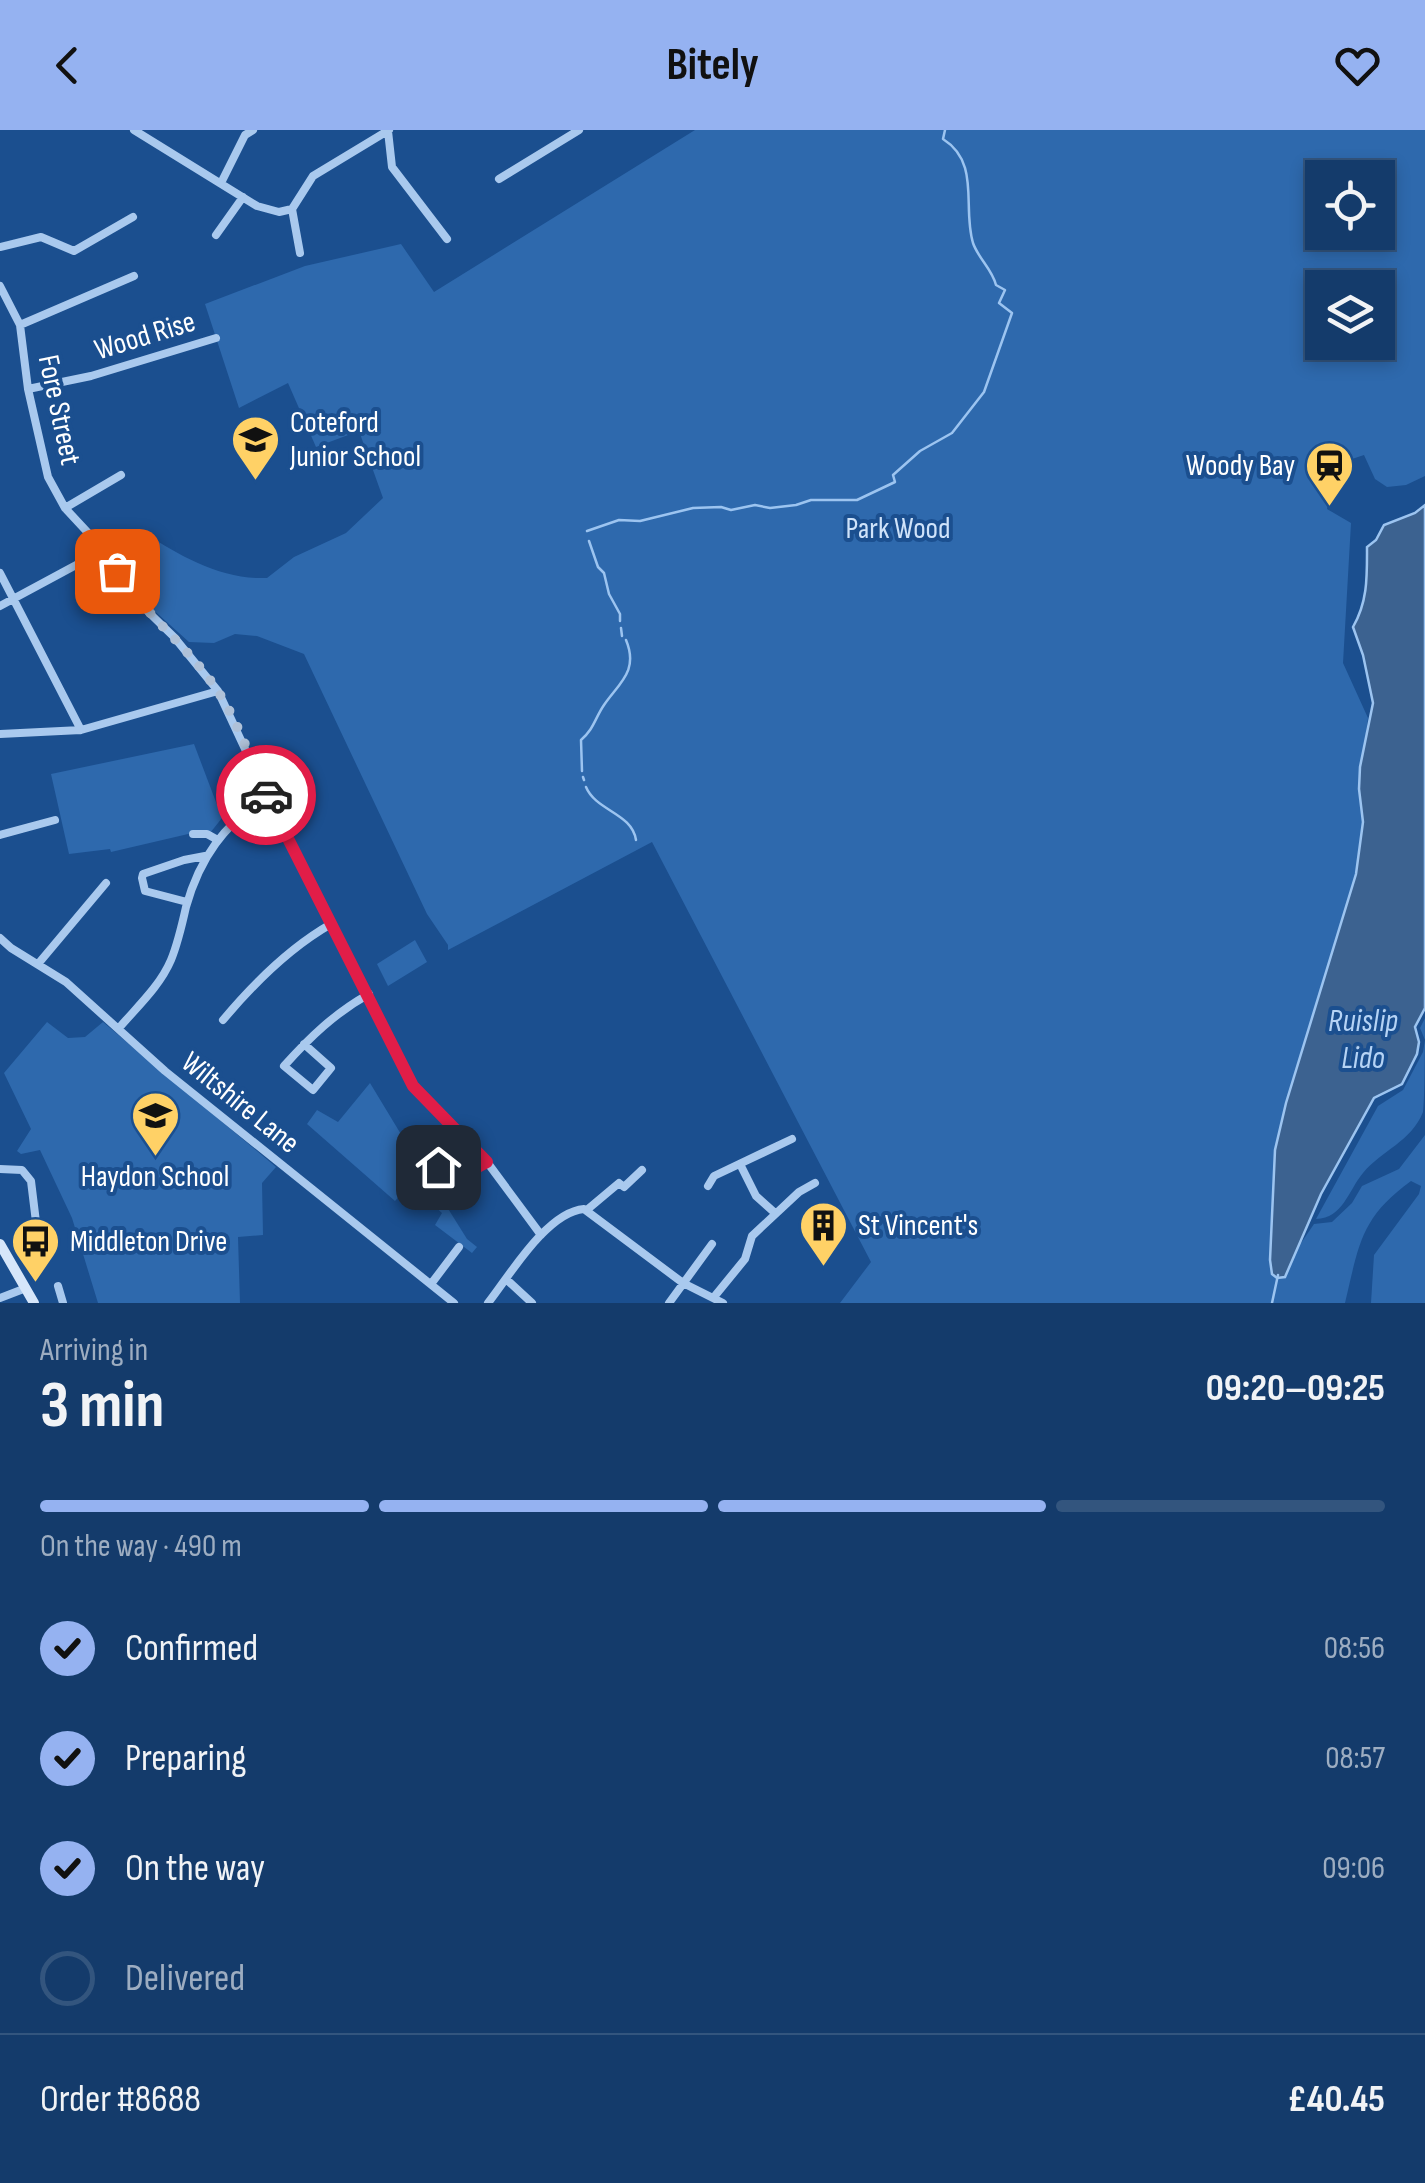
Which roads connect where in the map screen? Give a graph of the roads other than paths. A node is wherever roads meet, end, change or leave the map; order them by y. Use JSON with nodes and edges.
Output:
{"nodes":[{"id":1,"x":134,"y":130,"type":"edge"},
{"id":2,"x":253,"y":130,"type":"edge"},
{"id":3,"x":388,"y":130,"type":"edge"},
{"id":4,"x":579,"y":130,"type":"edge"},
{"id":5,"x":499,"y":179,"type":"dead end"},
{"id":6,"x":221,"y":183,"type":"junction"},
{"id":7,"x":243,"y":198,"type":"junction"},
{"id":8,"x":292,"y":210,"type":"junction"},
{"id":9,"x":132,"y":218,"type":"dead end"},
{"id":10,"x":216,"y":236,"type":"dead end"},
{"id":11,"x":448,"y":239,"type":"dead end"},
{"id":12,"x":0,"y":248,"type":"edge"},
{"id":13,"x":300,"y":253,"type":"dead end"},
{"id":14,"x":134,"y":276,"type":"dead end"},
{"id":15,"x":0,"y":286,"type":"edge"},
{"id":16,"x":20,"y":325,"type":"junction"},
{"id":17,"x":216,"y":338,"type":"dead end"},
{"id":18,"x":28,"y":389,"type":"junction"},
{"id":19,"x":121,"y":475,"type":"dead end"},
{"id":20,"x":65,"y":508,"type":"junction"},
{"id":21,"x":104,"y":550,"type":"junction"},
{"id":22,"x":0,"y":573,"type":"edge"},
{"id":23,"x":14,"y":598,"type":"junction"},
{"id":24,"x":0,"y":606,"type":"edge"},
{"id":25,"x":218,"y":691,"type":"junction"},
{"id":26,"x":81,"y":730,"type":"junction"},
{"id":27,"x":0,"y":734,"type":"edge"},
{"id":28,"x":267,"y":796,"type":"junction"},
{"id":29,"x":55,"y":820,"type":"dead end"},
{"id":30,"x":193,"y":834,"type":"dead end"},
{"id":31,"x":0,"y":835,"type":"edge"},
{"id":32,"x":216,"y":839,"type":"junction"},
{"id":33,"x":205,"y":856,"type":"junction"},
{"id":34,"x":106,"y":883,"type":"dead end"},
{"id":35,"x":188,"y":902,"type":"junction"},
{"id":36,"x":332,"y":924,"type":"junction"},
{"id":37,"x":0,"y":938,"type":"edge"},
{"id":38,"x":38,"y":964,"type":"junction"},
{"id":39,"x":369,"y":994,"type":"junction"},
{"id":40,"x":223,"y":1020,"type":"dead end"},
{"id":41,"x":118,"y":1028,"type":"junction"},
{"id":42,"x":304,"y":1044,"type":"junction"},
{"id":43,"x":792,"y":1139,"type":"dead end"},
{"id":44,"x":487,"y":1162,"type":"junction"},
{"id":45,"x":740,"y":1164,"type":"junction"},
{"id":46,"x":438,"y":1167,"type":"dead end"},
{"id":47,"x":0,"y":1169,"type":"edge"},
{"id":48,"x":642,"y":1170,"type":"dead end"},
{"id":49,"x":815,"y":1183,"type":"dead end"},
{"id":50,"x":708,"y":1186,"type":"dead end"},
{"id":51,"x":588,"y":1210,"type":"junction"},
{"id":52,"x":775,"y":1213,"type":"junction"},
{"id":53,"x":36,"y":1222,"type":"dead end"},
{"id":54,"x":541,"y":1235,"type":"junction"},
{"id":55,"x":0,"y":1244,"type":"edge"},
{"id":56,"x":712,"y":1244,"type":"dead end"},
{"id":57,"x":458,"y":1247,"type":"dead end"},
{"id":58,"x":506,"y":1279,"type":"junction"},
{"id":59,"x":683,"y":1282,"type":"junction"},
{"id":60,"x":431,"y":1284,"type":"junction"},
{"id":61,"x":58,"y":1286,"type":"dead end"},
{"id":62,"x":26,"y":1288,"type":"junction"},
{"id":63,"x":714,"y":1297,"type":"junction"},
{"id":64,"x":0,"y":1298,"type":"edge"},
{"id":65,"x":34,"y":1303,"type":"edge"},
{"id":66,"x":62,"y":1303,"type":"edge"},
{"id":67,"x":454,"y":1303,"type":"edge"},
{"id":68,"x":488,"y":1303,"type":"edge"},
{"id":69,"x":532,"y":1303,"type":"edge"},
{"id":70,"x":669,"y":1303,"type":"edge"},
{"id":71,"x":723,"y":1303,"type":"edge"}],
"edges":[{"from":1,"to":6,"type":"street"},
{"from":2,"to":6,"type":"street"},
{"from":3,"to":8,"type":"street"},
{"from":3,"to":11,"type":"street"},
{"from":4,"to":5,"type":"street"},
{"from":6,"to":7,"type":"street"},
{"from":7,"to":8,"type":"street"},
{"from":7,"to":10,"type":"street"},
{"from":8,"to":13,"type":"street"},
{"from":9,"to":12,"type":"street"},
{"from":14,"to":16,"type":"street"},
{"from":15,"to":16,"type":"street","name":"Fore Street"},
{"from":16,"to":18,"type":"street","name":"Fore Street"},
{"from":17,"to":18,"type":"street","name":"Wood Rise"},
{"from":18,"to":20,"type":"street","name":"Fore Street"},
{"from":19,"to":20,"type":"street"},
{"from":20,"to":21,"type":"street","name":"Fore Street"},
{"from":21,"to":23,"type":"street"},
{"from":21,"to":25,"type":"street","name":"Fore Street"},
{"from":22,"to":23,"type":"street"},
{"from":23,"to":24,"type":"street"},
{"from":23,"to":26,"type":"street"},
{"from":25,"to":26,"type":"street"},
{"from":25,"to":28,"type":"street","name":"Fore Street"},
{"from":26,"to":27,"type":"street"},
{"from":28,"to":32,"type":"street"},
{"from":28,"to":36,"type":"street","name":"Fore Street"},
{"from":29,"to":31,"type":"street"},
{"from":30,"to":32,"type":"street"},
{"from":32,"to":33,"type":"street"},
{"from":33,"to":35,"type":"street"},
{"from":33,"to":35,"type":"street"},
{"from":34,"to":38,"type":"street"},
{"from":35,"to":41,"type":"street"},
{"from":36,"to":39,"type":"street","name":"Fore Street"},
{"from":36,"to":40,"type":"street"},
{"from":37,"to":38,"type":"street","name":"Wiltshire Lane"},
{"from":38,"to":41,"type":"street","name":"Wiltshire Lane"},
{"from":39,"to":42,"type":"street"},
{"from":39,"to":44,"type":"street","name":"Fore Street"},
{"from":41,"to":60,"type":"street","name":"Wiltshire Lane"},
{"from":42,"to":42,"type":"street"},
{"from":43,"to":45,"type":"street"},
{"from":44,"to":46,"type":"street"},
{"from":44,"to":54,"type":"street","name":"Fore Street"},
{"from":45,"to":50,"type":"street"},
{"from":45,"to":52,"type":"street"},
{"from":47,"to":53,"type":"street"},
{"from":48,"to":51,"type":"street"},
{"from":49,"to":52,"type":"street"},
{"from":51,"to":54,"type":"street"},
{"from":51,"to":59,"type":"street"},
{"from":52,"to":63,"type":"street"},
{"from":54,"to":58,"type":"street"},
{"from":55,"to":62,"type":"main road"},
{"from":56,"to":59,"type":"street"},
{"from":57,"to":60,"type":"street"},
{"from":58,"to":68,"type":"street"},
{"from":58,"to":69,"type":"street"},
{"from":59,"to":63,"type":"street"},
{"from":59,"to":70,"type":"street"},
{"from":60,"to":67,"type":"street","name":"Wiltshire Lane"},
{"from":61,"to":66,"type":"street"},
{"from":62,"to":64,"type":"street"},
{"from":62,"to":65,"type":"main road"},
{"from":63,"to":71,"type":"street"}]}
